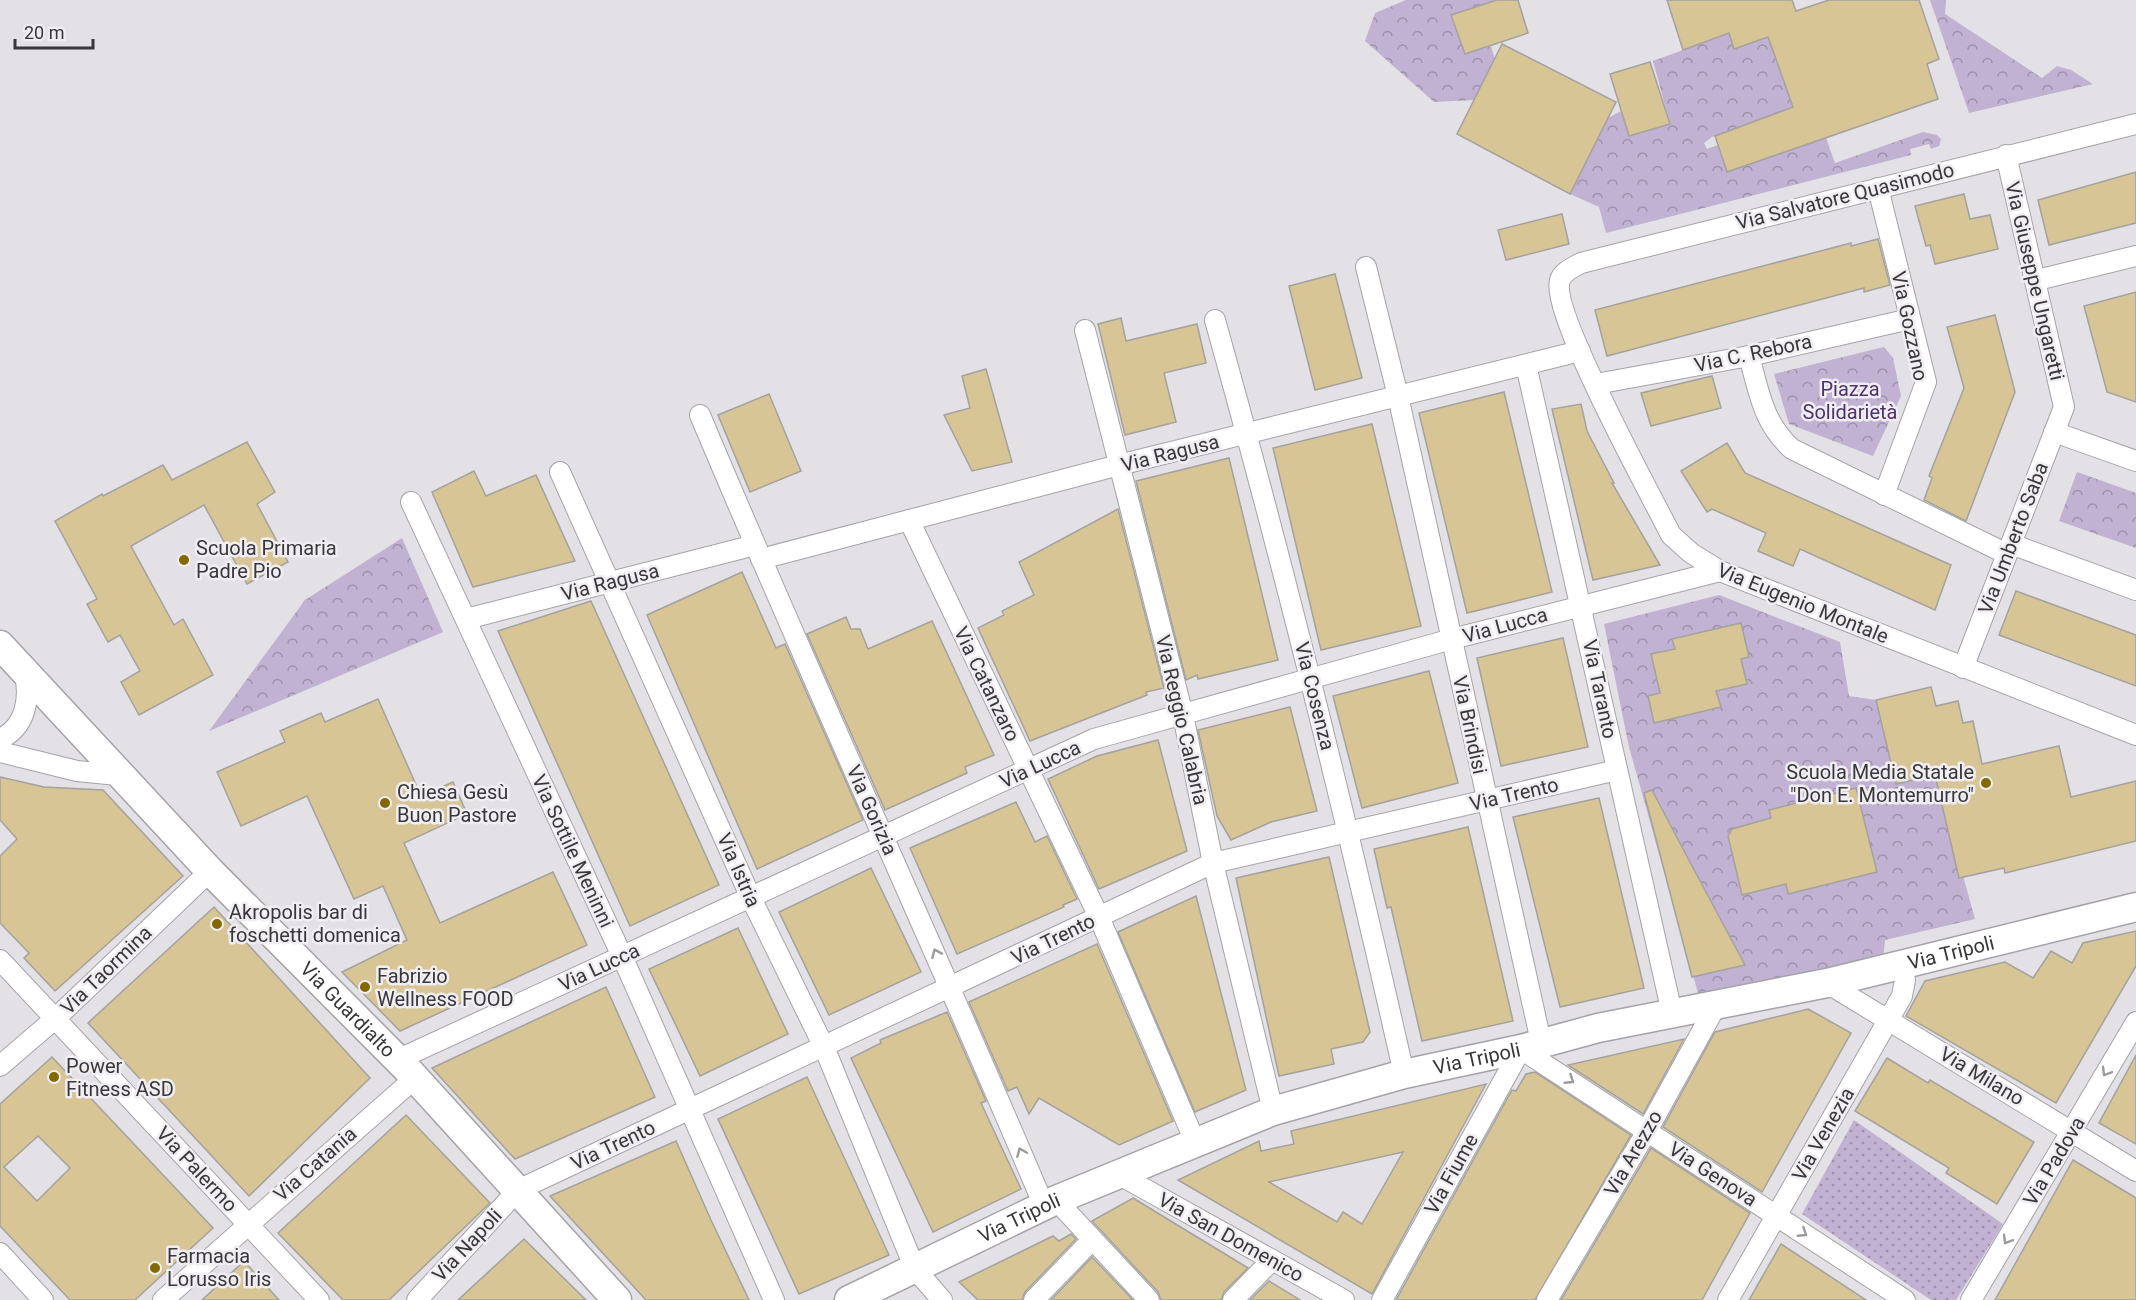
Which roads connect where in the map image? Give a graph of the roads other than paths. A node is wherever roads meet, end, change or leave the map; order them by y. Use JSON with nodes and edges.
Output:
{"nodes":[{"id":1,"x":2136,"y":124,"type":"edge"},
{"id":2,"x":2006,"y":155,"type":"junction"},
{"id":3,"x":1878,"y":188,"type":"junction"},
{"id":4,"x":2136,"y":256,"type":"edge"},
{"id":5,"x":1366,"y":267,"type":"dead end"},
{"id":6,"x":1560,"y":279,"type":"joint"},
{"id":7,"x":2037,"y":280,"type":"junction"},
{"id":8,"x":1910,"y":319,"type":"junction"},
{"id":9,"x":1215,"y":320,"type":"dead end"},
{"id":10,"x":1085,"y":330,"type":"dead end"},
{"id":11,"x":1580,"y":351,"type":"junction"},
{"id":12,"x":1749,"y":356,"type":"junction"},
{"id":13,"x":1526,"y":365,"type":"junction"},
{"id":14,"x":1596,"y":384,"type":"junction"},
{"id":15,"x":1398,"y":396,"type":"junction"},
{"id":16,"x":2064,"y":407,"type":"joint"},
{"id":17,"x":700,"y":415,"type":"dead end"},
{"id":18,"x":2054,"y":432,"type":"junction"},
{"id":19,"x":1247,"y":434,"type":"junction"},
{"id":20,"x":2136,"y":461,"type":"edge"},
{"id":21,"x":1119,"y":465,"type":"junction"},
{"id":22,"x":560,"y":472,"type":"dead end"},
{"id":23,"x":1884,"y":495,"type":"junction"},
{"id":24,"x":411,"y":502,"type":"dead end"},
{"id":25,"x":909,"y":520,"type":"junction"},
{"id":26,"x":2009,"y":549,"type":"junction"},
{"id":27,"x":758,"y":552,"type":"junction"},
{"id":28,"x":1720,"y":571,"type":"junction"},
{"id":29,"x":609,"y":582,"type":"junction"},
{"id":30,"x":2136,"y":590,"type":"edge"},
{"id":31,"x":1582,"y":604,"type":"junction"},
{"id":32,"x":466,"y":619,"type":"junction"},
{"id":33,"x":1452,"y":639,"type":"junction"},
{"id":34,"x":0,"y":645,"type":"edge"},
{"id":35,"x":1963,"y":668,"type":"junction"},
{"id":36,"x":25,"y":674,"type":"junction"},
{"id":37,"x":1311,"y":678,"type":"junction"},
{"id":38,"x":1183,"y":715,"type":"junction"},
{"id":39,"x":2136,"y":735,"type":"edge"},
{"id":40,"x":0,"y":739,"type":"edge"},
{"id":41,"x":0,"y":752,"type":"edge"},
{"id":42,"x":1029,"y":770,"type":"junction"},
{"id":43,"x":1617,"y":771,"type":"junction"},
{"id":44,"x":118,"y":775,"type":"junction"},
{"id":45,"x":1486,"y":800,"type":"junction"},
{"id":46,"x":1350,"y":832,"type":"junction"},
{"id":47,"x":884,"y":836,"type":"junction"},
{"id":48,"x":1213,"y":863,"type":"junction"},
{"id":49,"x":210,"y":871,"type":"junction"},
{"id":50,"x":751,"y":898,"type":"junction"},
{"id":51,"x":2136,"y":908,"type":"edge"},
{"id":52,"x":1099,"y":917,"type":"junction"},
{"id":53,"x":622,"y":956,"type":"junction"},
{"id":54,"x":0,"y":960,"type":"edge"},
{"id":55,"x":1901,"y":964,"type":"junction"},
{"id":56,"x":1827,"y":983,"type":"junction"},
{"id":57,"x":951,"y":987,"type":"junction"},
{"id":58,"x":1717,"y":1004,"type":"junction"},
{"id":59,"x":1672,"y":1013,"type":"junction"},
{"id":60,"x":56,"y":1018,"type":"junction"},
{"id":61,"x":1888,"y":1018,"type":"junction"},
{"id":62,"x":2136,"y":1022,"type":"edge"},
{"id":63,"x":1531,"y":1045,"type":"junction"},
{"id":64,"x":824,"y":1047,"type":"junction"},
{"id":65,"x":0,"y":1066,"type":"edge"},
{"id":66,"x":406,"y":1069,"type":"junction"},
{"id":67,"x":1404,"y":1074,"type":"junction"},
{"id":68,"x":691,"y":1109,"type":"junction"},
{"id":69,"x":1273,"y":1111,"type":"junction"},
{"id":70,"x":1647,"y":1131,"type":"junction"},
{"id":71,"x":2072,"y":1131,"type":"junction"},
{"id":72,"x":1196,"y":1144,"type":"junction"},
{"id":73,"x":2136,"y":1171,"type":"edge"},
{"id":74,"x":1118,"y":1174,"type":"junction"},
{"id":75,"x":518,"y":1190,"type":"junction"},
{"id":76,"x":1050,"y":1203,"type":"junction"},
{"id":77,"x":1776,"y":1215,"type":"junction"},
{"id":78,"x":247,"y":1224,"type":"junction"},
{"id":79,"x":1092,"y":1240,"type":"junction"},
{"id":80,"x":0,"y":1253,"type":"edge"},
{"id":81,"x":1272,"y":1260,"type":"junction"},
{"id":82,"x":915,"y":1269,"type":"junction"},
{"id":83,"x":43,"y":1300,"type":"edge"},
{"id":84,"x":163,"y":1300,"type":"edge"},
{"id":85,"x":319,"y":1300,"type":"edge"},
{"id":86,"x":417,"y":1300,"type":"edge"},
{"id":87,"x":616,"y":1300,"type":"edge"},
{"id":88,"x":774,"y":1300,"type":"edge"},
{"id":89,"x":849,"y":1300,"type":"edge"},
{"id":90,"x":942,"y":1300,"type":"edge"},
{"id":91,"x":1034,"y":1300,"type":"edge"},
{"id":92,"x":1149,"y":1300,"type":"edge"},
{"id":93,"x":1233,"y":1300,"type":"edge"},
{"id":94,"x":1344,"y":1300,"type":"edge"},
{"id":95,"x":1382,"y":1300,"type":"edge"},
{"id":96,"x":1547,"y":1300,"type":"edge"},
{"id":97,"x":1728,"y":1300,"type":"edge"},
{"id":98,"x":1905,"y":1300,"type":"edge"},
{"id":99,"x":1971,"y":1300,"type":"edge"}],
"edges":[{"from":1,"to":2,"type":"street","name":"Via Salvatore Quasimodo"},
{"from":2,"to":3,"type":"street","name":"Via Salvatore Quasimodo"},
{"from":2,"to":7,"type":"street","name":"Via Giuseppe Ungaretti"},
{"from":3,"to":6,"type":"street","name":"Via Salvatore Quasimodo"},
{"from":3,"to":8,"type":"street","name":"Via Gozzano"},
{"from":4,"to":7,"type":"street"},
{"from":5,"to":15,"type":"street","name":"Via Brindisi"},
{"from":6,"to":11,"type":"street","name":"Via Eugenio Montale"},
{"from":7,"to":16,"type":"street","name":"Via Giuseppe Ungaretti"},
{"from":8,"to":12,"type":"street","name":"Via C. Rebora"},
{"from":8,"to":23,"type":"street","name":"Via Gozzano"},
{"from":9,"to":19,"type":"street","name":"Via Cosenza"},
{"from":10,"to":21,"type":"street","name":"Via Reggio Calabria"},
{"from":11,"to":13,"type":"street","name":"Via Ragusa"},
{"from":11,"to":14,"type":"street","name":"Via Eugenio Montale"},
{"from":12,"to":14,"type":"street","name":"Via C. Rebora"},
{"from":12,"to":23,"type":"street"},
{"from":13,"to":15,"type":"street","name":"Via Ragusa"},
{"from":13,"to":31,"type":"street","name":"Via Taranto"},
{"from":14,"to":28,"type":"street","name":"Via Eugenio Montale"},
{"from":15,"to":19,"type":"street","name":"Via Ragusa"},
{"from":15,"to":33,"type":"street","name":"Via Brindisi"},
{"from":16,"to":18,"type":"street","name":"Via Umberto Saba"},
{"from":17,"to":27,"type":"street","name":"Via Gorizia"},
{"from":18,"to":20,"type":"street"},
{"from":18,"to":26,"type":"street","name":"Via Umberto Saba"},
{"from":19,"to":21,"type":"street","name":"Via Ragusa"},
{"from":19,"to":37,"type":"street","name":"Via Cosenza"},
{"from":21,"to":25,"type":"street","name":"Via Ragusa"},
{"from":21,"to":38,"type":"street","name":"Via Reggio Calabria"},
{"from":22,"to":29,"type":"street","name":"Via Istria"},
{"from":23,"to":26,"type":"street"},
{"from":24,"to":32,"type":"street","name":"Via Sottile Meninni"},
{"from":25,"to":27,"type":"street","name":"Via Ragusa"},
{"from":25,"to":42,"type":"street","name":"Via Catanzaro"},
{"from":26,"to":30,"type":"street"},
{"from":26,"to":35,"type":"street","name":"Via Umberto Saba"},
{"from":27,"to":29,"type":"street","name":"Via Ragusa"},
{"from":27,"to":47,"type":"street","name":"Via Gorizia"},
{"from":28,"to":31,"type":"street","name":"Via Lucca"},
{"from":28,"to":35,"type":"street","name":"Via Eugenio Montale"},
{"from":29,"to":32,"type":"street","name":"Via Ragusa"},
{"from":29,"to":50,"type":"street","name":"Via Istria"},
{"from":31,"to":33,"type":"street","name":"Via Lucca"},
{"from":31,"to":43,"type":"street","name":"Via Taranto"},
{"from":32,"to":53,"type":"street","name":"Via Sottile Meninni"},
{"from":33,"to":37,"type":"street","name":"Via Lucca"},
{"from":33,"to":45,"type":"street","name":"Via Brindisi"},
{"from":34,"to":36,"type":"main road","name":"Via Guardialto"},
{"from":35,"to":39,"type":"street","name":"Via Eugenio Montale"},
{"from":36,"to":40,"type":"street"},
{"from":36,"to":44,"type":"main road","name":"Via Guardialto"},
{"from":37,"to":38,"type":"street","name":"Via Lucca"},
{"from":37,"to":46,"type":"street","name":"Via Cosenza"},
{"from":38,"to":42,"type":"street","name":"Via Lucca"},
{"from":38,"to":48,"type":"street","name":"Via Reggio Calabria"},
{"from":41,"to":44,"type":"street"},
{"from":42,"to":47,"type":"street","name":"Via Lucca"},
{"from":42,"to":52,"type":"street","name":"Via Catanzaro"},
{"from":43,"to":45,"type":"street","name":"Via Trento"},
{"from":43,"to":59,"type":"street","name":"Via Taranto"},
{"from":44,"to":49,"type":"main road","name":"Via Guardialto"},
{"from":45,"to":46,"type":"street","name":"Via Trento"},
{"from":45,"to":63,"type":"street","name":"Via Brindisi"},
{"from":46,"to":48,"type":"street","name":"Via Trento"},
{"from":46,"to":67,"type":"street","name":"Via Cosenza"},
{"from":47,"to":50,"type":"street","name":"Via Lucca"},
{"from":57,"to":47,"type":"street","name":"Via Gorizia","one_way":true},
{"from":48,"to":52,"type":"street","name":"Via Trento"},
{"from":48,"to":69,"type":"street","name":"Via Reggio Calabria"},
{"from":49,"to":60,"type":"street","name":"Via Taormina"},
{"from":49,"to":66,"type":"main road","name":"Via Guardialto"},
{"from":50,"to":53,"type":"street","name":"Via Lucca"},
{"from":50,"to":64,"type":"street","name":"Via Istria"},
{"from":51,"to":55,"type":"main road","name":"Via Tripoli"},
{"from":52,"to":57,"type":"street","name":"Via Trento"},
{"from":52,"to":72,"type":"street","name":"Via Catanzaro"},
{"from":53,"to":66,"type":"street","name":"Via Lucca"},
{"from":53,"to":68,"type":"street","name":"Via Sottile Meninni"},
{"from":54,"to":60,"type":"street","name":"Via Palermo"},
{"from":55,"to":56,"type":"main road","name":"Via Tripoli"},
{"from":55,"to":61,"type":"street","name":"Via Venezia"},
{"from":56,"to":58,"type":"main road","name":"Via Tripoli"},
{"from":56,"to":61,"type":"street","name":"Via Milano"},
{"from":57,"to":64,"type":"street","name":"Via Trento"},
{"from":76,"to":57,"type":"street","name":"Via Gorizia","one_way":true},
{"from":58,"to":59,"type":"main road","name":"Via Tripoli"},
{"from":58,"to":70,"type":"street","name":"Via Arezzo"},
{"from":59,"to":63,"type":"main road","name":"Via Tripoli"},
{"from":60,"to":65,"type":"street","name":"Via Taormina"},
{"from":60,"to":78,"type":"street","name":"Via Palermo"},
{"from":61,"to":71,"type":"street","name":"Via Milano"},
{"from":61,"to":77,"type":"street","name":"Via Venezia"},
{"from":62,"to":71,"type":"street","name":"Via Padova","one_way":true},
{"from":63,"to":67,"type":"main road","name":"Via Tripoli"},
{"from":63,"to":70,"type":"street","name":"Via Genova","one_way":true},
{"from":63,"to":95,"type":"street","name":"Via Fiume"},
{"from":64,"to":68,"type":"street","name":"Via Trento"},
{"from":64,"to":82,"type":"street","name":"Via Istria"},
{"from":66,"to":75,"type":"main road","name":"Via Guardialto"},
{"from":66,"to":78,"type":"street","name":"Via Catania"},
{"from":67,"to":69,"type":"main road","name":"Via Tripoli"},
{"from":68,"to":75,"type":"street","name":"Via Trento"},
{"from":68,"to":88,"type":"street","name":"Via Sottile Meninni"},
{"from":69,"to":72,"type":"main road","name":"Via Tripoli"},
{"from":70,"to":77,"type":"street","name":"Via Genova"},
{"from":70,"to":96,"type":"street","name":"Via Arezzo"},
{"from":71,"to":73,"type":"street","name":"Via Milano"},
{"from":71,"to":99,"type":"street","name":"Via Padova","one_way":true},
{"from":72,"to":74,"type":"main road","name":"Via Tripoli"},
{"from":74,"to":76,"type":"main road","name":"Via Tripoli"},
{"from":74,"to":81,"type":"street","name":"Via San Domenico"},
{"from":75,"to":86,"type":"street","name":"Via Napoli"},
{"from":75,"to":87,"type":"main road","name":"Via Guardialto"},
{"from":76,"to":79,"type":"street","name":"Via Gorizia"},
{"from":76,"to":82,"type":"main road","name":"Via Tripoli"},
{"from":77,"to":97,"type":"street","name":"Via Venezia"},
{"from":77,"to":98,"type":"street","name":"Via Genova","one_way":true},
{"from":78,"to":84,"type":"street","name":"Via Catania"},
{"from":78,"to":85,"type":"street","name":"Via Palermo"},
{"from":79,"to":91,"type":"street"},
{"from":79,"to":92,"type":"street","name":"Via Gorizia"},
{"from":80,"to":83,"type":"street"},
{"from":81,"to":93,"type":"street"},
{"from":81,"to":94,"type":"street","name":"Via San Domenico"},
{"from":82,"to":89,"type":"main road","name":"Via Tripoli"},
{"from":82,"to":90,"type":"street","name":"Via Istria"}]}
